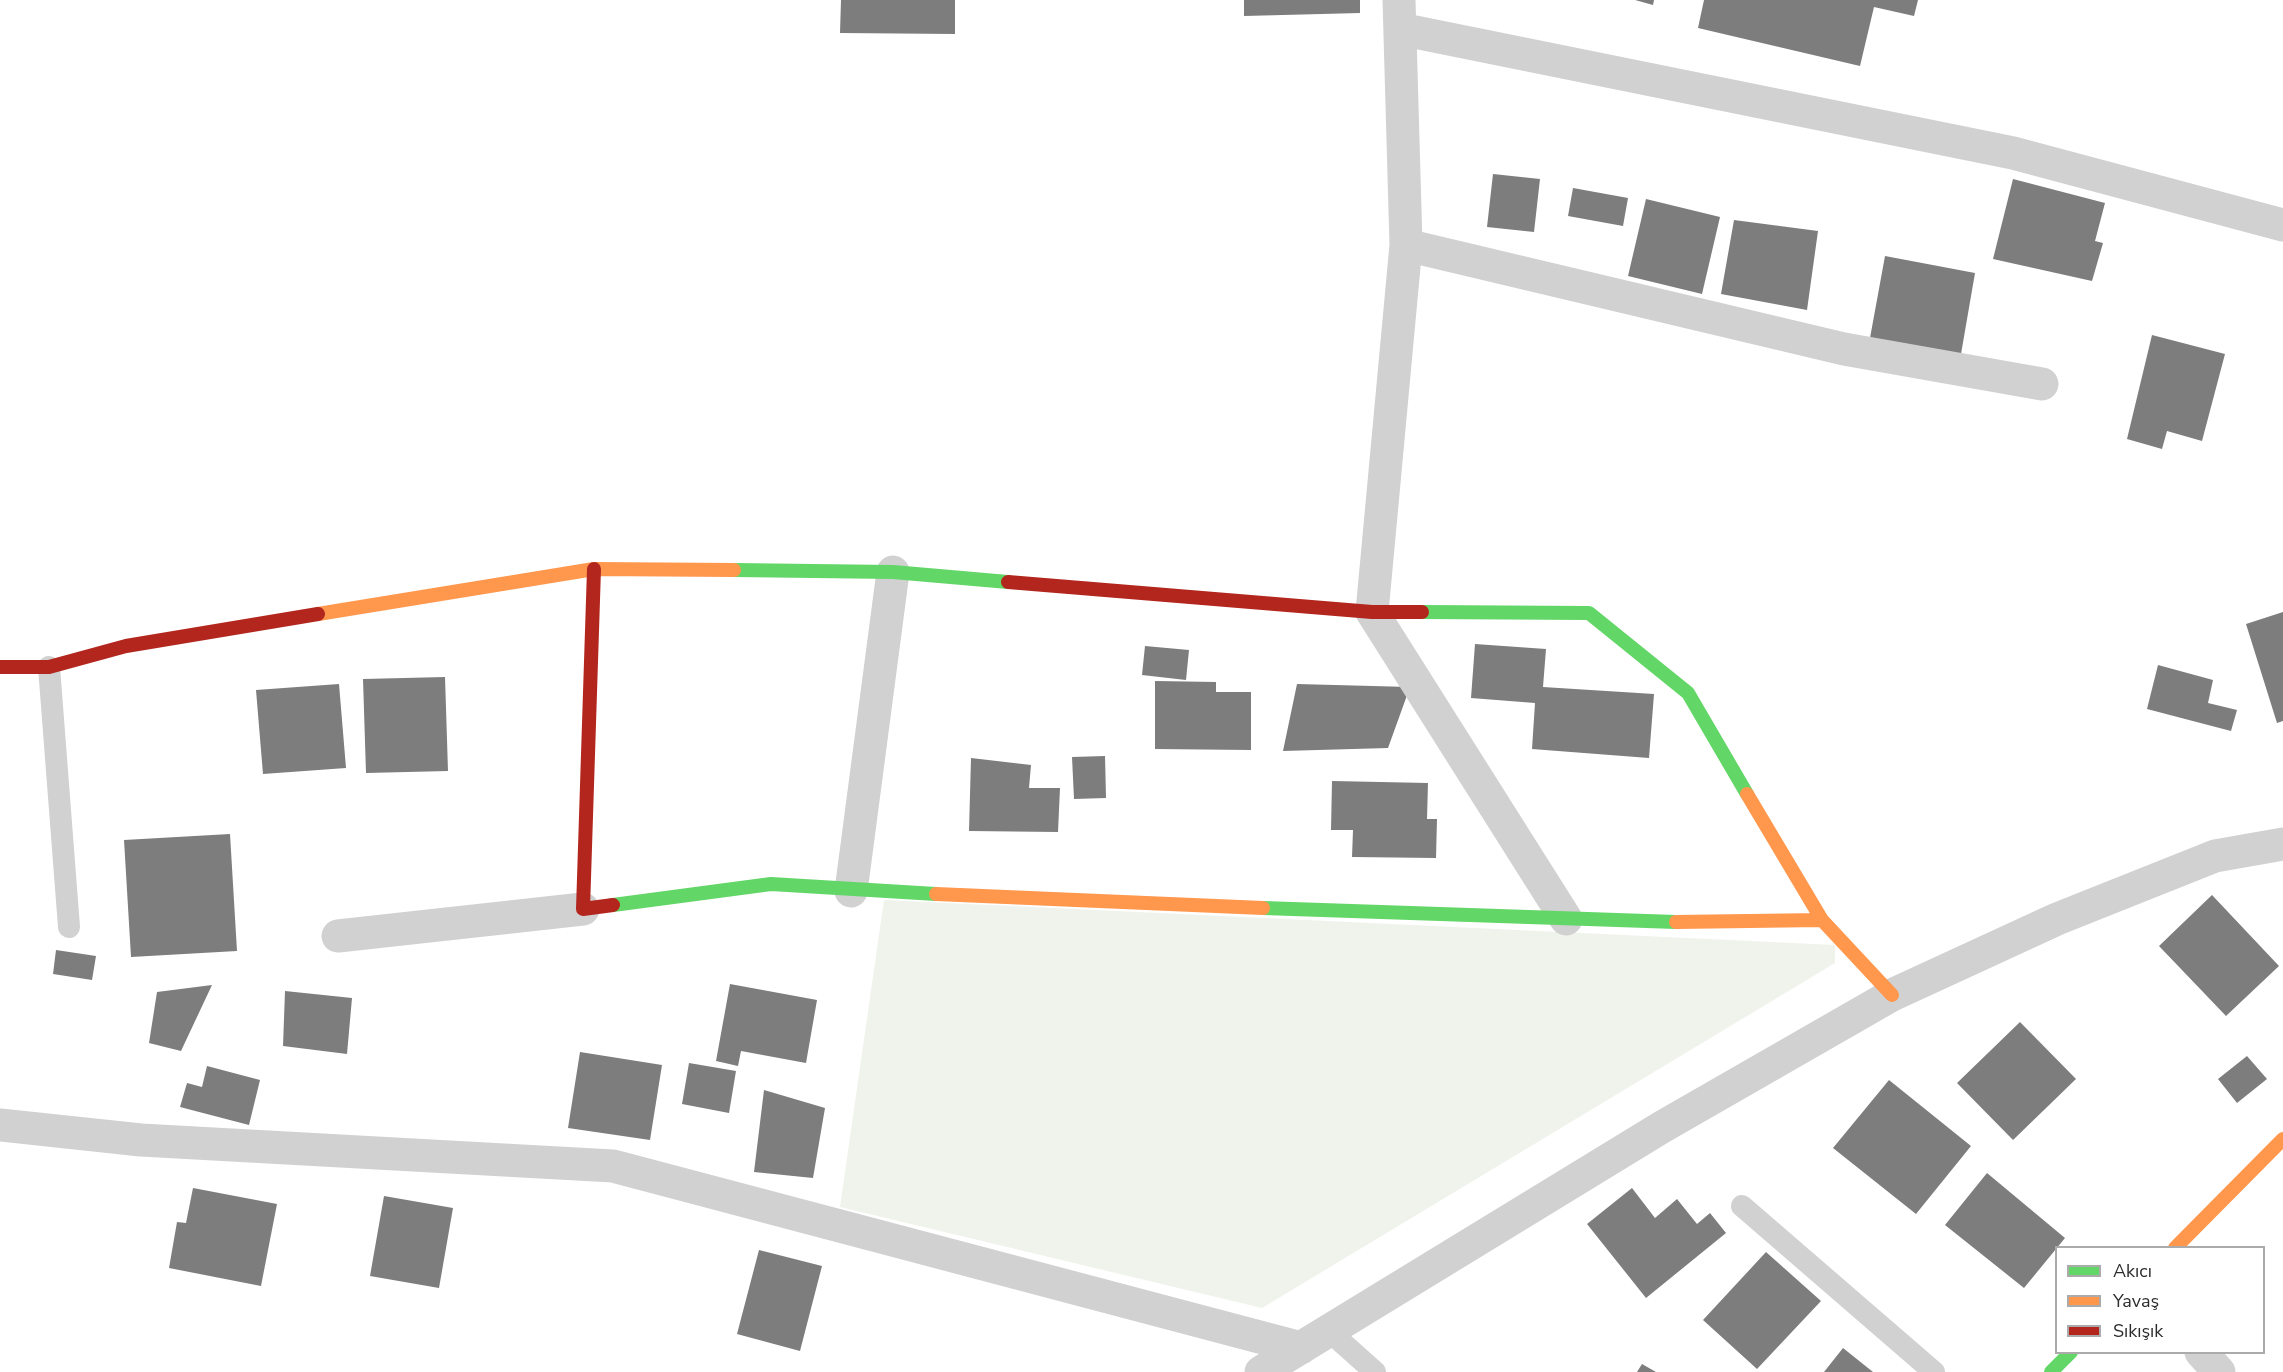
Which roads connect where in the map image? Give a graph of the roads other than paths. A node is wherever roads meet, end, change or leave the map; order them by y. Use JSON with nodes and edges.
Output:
{"nodes":[{"id":1,"x":1399,"y":15,"type":"edge"},
{"id":2,"x":2283,"y":225,"type":"edge"},
{"id":3,"x":1406,"y":245,"type":"junction"},
{"id":4,"x":2042,"y":384,"type":"dead end"},
{"id":5,"x":594,"y":569,"type":"junction"},
{"id":6,"x":893,"y":572,"type":"junction"},
{"id":7,"x":1372,"y":612,"type":"junction"},
{"id":8,"x":49,"y":666,"type":"junction"},
{"id":9,"x":0,"y":667,"type":"edge"},
{"id":10,"x":2283,"y":844,"type":"edge"},
{"id":11,"x":851,"y":891,"type":"junction"},
{"id":12,"x":583,"y":909,"type":"junction"},
{"id":13,"x":1566,"y":918,"type":"junction"},
{"id":14,"x":1822,"y":920,"type":"junction"},
{"id":15,"x":69,"y":927,"type":"dead end"},
{"id":16,"x":338,"y":936,"type":"dead end"},
{"id":17,"x":1892,"y":995,"type":"junction"},
{"id":18,"x":0,"y":1125,"type":"edge"},
{"id":19,"x":2283,"y":1139,"type":"edge"},
{"id":20,"x":1742,"y":1206,"type":"dead end"},
{"id":21,"x":2177,"y":1246,"type":"edge"},
{"id":22,"x":1329,"y":1331,"type":"junction"},
{"id":23,"x":1301,"y":1348,"type":"junction"},
{"id":24,"x":2070,"y":1354,"type":"edge"},
{"id":25,"x":2202,"y":1354,"type":"edge"},
{"id":26,"x":1261,"y":1372,"type":"edge"},
{"id":27,"x":1375,"y":1372,"type":"edge"},
{"id":28,"x":1934,"y":1372,"type":"edge"},
{"id":29,"x":2051,"y":1372,"type":"edge"},
{"id":30,"x":2219,"y":1372,"type":"edge"}],
"edges":[{"from":1,"to":2,"type":"street"},
{"from":1,"to":3,"type":"street"},
{"from":3,"to":4,"type":"street"},
{"from":3,"to":7,"type":"street"},
{"from":5,"to":6,"type":"street"},
{"from":5,"to":8,"type":"street"},
{"from":5,"to":12,"type":"street"},
{"from":6,"to":7,"type":"street"},
{"from":6,"to":11,"type":"street"},
{"from":7,"to":13,"type":"street"},
{"from":7,"to":14,"type":"street"},
{"from":8,"to":9,"type":"street"},
{"from":8,"to":15,"type":"lane"},
{"from":10,"to":17,"type":"street"},
{"from":11,"to":12,"type":"street"},
{"from":11,"to":13,"type":"street"},
{"from":12,"to":16,"type":"street"},
{"from":13,"to":14,"type":"street"},
{"from":14,"to":17,"type":"street"},
{"from":17,"to":22,"type":"street"},
{"from":18,"to":23,"type":"street"},
{"from":19,"to":21,"type":"street"},
{"from":20,"to":28,"type":"lane"},
{"from":22,"to":23,"type":"street"},
{"from":22,"to":27,"type":"lane"},
{"from":23,"to":26,"type":"street"},
{"from":24,"to":29,"type":"street"},
{"from":25,"to":30,"type":"street"}]}
